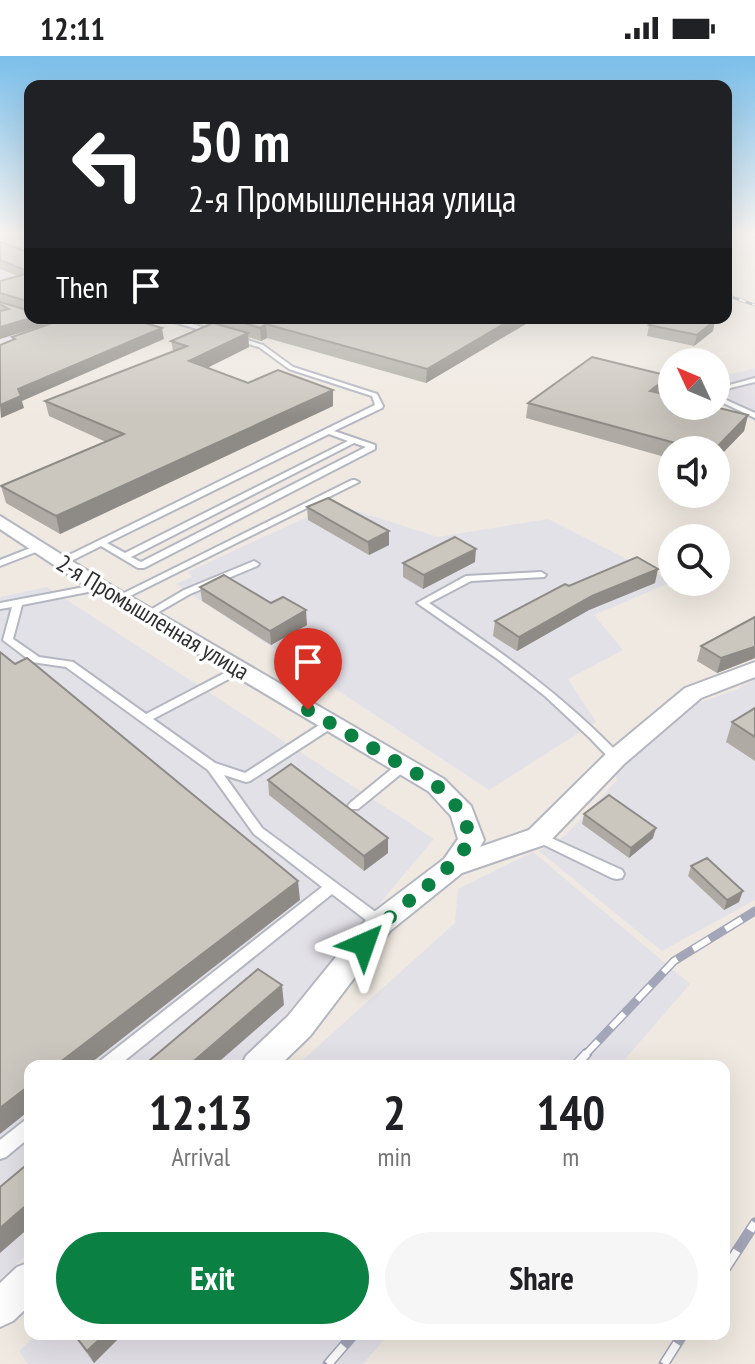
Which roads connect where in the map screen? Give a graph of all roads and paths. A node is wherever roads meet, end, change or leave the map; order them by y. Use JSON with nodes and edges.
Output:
{"nodes":[{"id":1,"x":54,"y":324,"type":"edge"},
{"id":2,"x":71,"y":324,"type":"edge"},
{"id":3,"x":186,"y":324,"type":"edge"},
{"id":4,"x":62,"y":327,"type":"junction"},
{"id":5,"x":218,"y":334,"type":"edge"},
{"id":6,"x":37,"y":335,"type":"edge"},
{"id":7,"x":232,"y":338,"type":"edge"},
{"id":8,"x":755,"y":380,"type":"edge"},
{"id":9,"x":755,"y":416,"type":"edge"},
{"id":10,"x":328,"y":431,"type":"junction"},
{"id":11,"x":353,"y":441,"type":"junction"},
{"id":12,"x":355,"y":482,"type":"dead end"},
{"id":13,"x":0,"y":521,"type":"edge"},
{"id":14,"x":101,"y":543,"type":"junction"},
{"id":15,"x":38,"y":548,"type":"junction"},
{"id":16,"x":124,"y":557,"type":"junction"},
{"id":17,"x":62,"y":562,"type":"junction"},
{"id":18,"x":0,"y":563,"type":"edge"},
{"id":19,"x":254,"y":564,"type":"dead end"},
{"id":20,"x":541,"y":575,"type":"dead end"},
{"id":21,"x":109,"y":592,"type":"junction"},
{"id":22,"x":18,"y":603,"type":"junction"},
{"id":23,"x":0,"y":606,"type":"edge"},
{"id":24,"x":147,"y":615,"type":"junction"},
{"id":25,"x":240,"y":669,"type":"junction"},
{"id":26,"x":755,"y":669,"type":"edge"},
{"id":27,"x":145,"y":719,"type":"junction"},
{"id":28,"x":331,"y":723,"type":"junction"},
{"id":29,"x":616,"y":758,"type":"junction"},
{"id":30,"x":403,"y":766,"type":"junction"},
{"id":31,"x":212,"y":767,"type":"junction"},
{"id":32,"x":354,"y":806,"type":"dead end"},
{"id":33,"x":538,"y":837,"type":"junction"},
{"id":34,"x":453,"y":866,"type":"junction"},
{"id":35,"x":617,"y":874,"type":"dead end"},
{"id":36,"x":331,"y":887,"type":"junction"},
{"id":37,"x":380,"y":923,"type":"junction"},
{"id":38,"x":114,"y":1060,"type":"edge"},
{"id":39,"x":263,"y":1060,"type":"edge"},
{"id":40,"x":24,"y":1132,"type":"edge"},
{"id":41,"x":0,"y":1151,"type":"edge"},
{"id":42,"x":24,"y":1286,"type":"edge"},
{"id":43,"x":0,"y":1308,"type":"edge"}],
"edges":[{"from":1,"to":4,"type":"lane"},
{"from":2,"to":4,"type":"street"},
{"from":3,"to":5,"type":"lane"},
{"from":4,"to":6,"type":"street"},
{"from":7,"to":10,"type":"lane"},
{"from":8,"to":9,"type":"lane"},
{"from":10,"to":11,"type":"lane"},
{"from":10,"to":14,"type":"lane"},
{"from":11,"to":16,"type":"lane"},
{"from":11,"to":16,"type":"lane"},
{"from":12,"to":21,"type":"lane"},
{"from":13,"to":15,"type":"street","name":"2-я Промышленная улица"},
{"from":14,"to":16,"type":"lane"},
{"from":14,"to":17,"type":"lane"},
{"from":15,"to":17,"type":"street","name":"2-я Промышленная улица"},
{"from":15,"to":18,"type":"lane"},
{"from":17,"to":21,"type":"street","name":"2-я Промышленная улица"},
{"from":19,"to":24,"type":"lane"},
{"from":20,"to":29,"type":"lane"},
{"from":21,"to":22,"type":"lane"},
{"from":21,"to":24,"type":"street","name":"2-я Промышленная улица"},
{"from":22,"to":23,"type":"lane"},
{"from":22,"to":27,"type":"lane"},
{"from":24,"to":25,"type":"street","name":"2-я Промышленная улица"},
{"from":25,"to":27,"type":"lane"},
{"from":25,"to":28,"type":"street","name":"2-я Промышленная улица"},
{"from":26,"to":29,"type":"street"},
{"from":27,"to":31,"type":"lane"},
{"from":28,"to":30,"type":"street","name":"2-я Промышленная улица"},
{"from":28,"to":31,"type":"lane"},
{"from":29,"to":33,"type":"street"},
{"from":30,"to":32,"type":"lane"},
{"from":30,"to":34,"type":"street","name":"2-я Промышленная улица"},
{"from":31,"to":36,"type":"lane"},
{"from":33,"to":34,"type":"street"},
{"from":33,"to":35,"type":"lane"},
{"from":34,"to":37,"type":"street","name":"2-я Промышленная улица"},
{"from":36,"to":37,"type":"lane"},
{"from":36,"to":38,"type":"lane"},
{"from":37,"to":39,"type":"street","name":"2-я Промышленная улица"},
{"from":40,"to":41,"type":"lane"},
{"from":42,"to":43,"type":"street"}]}
